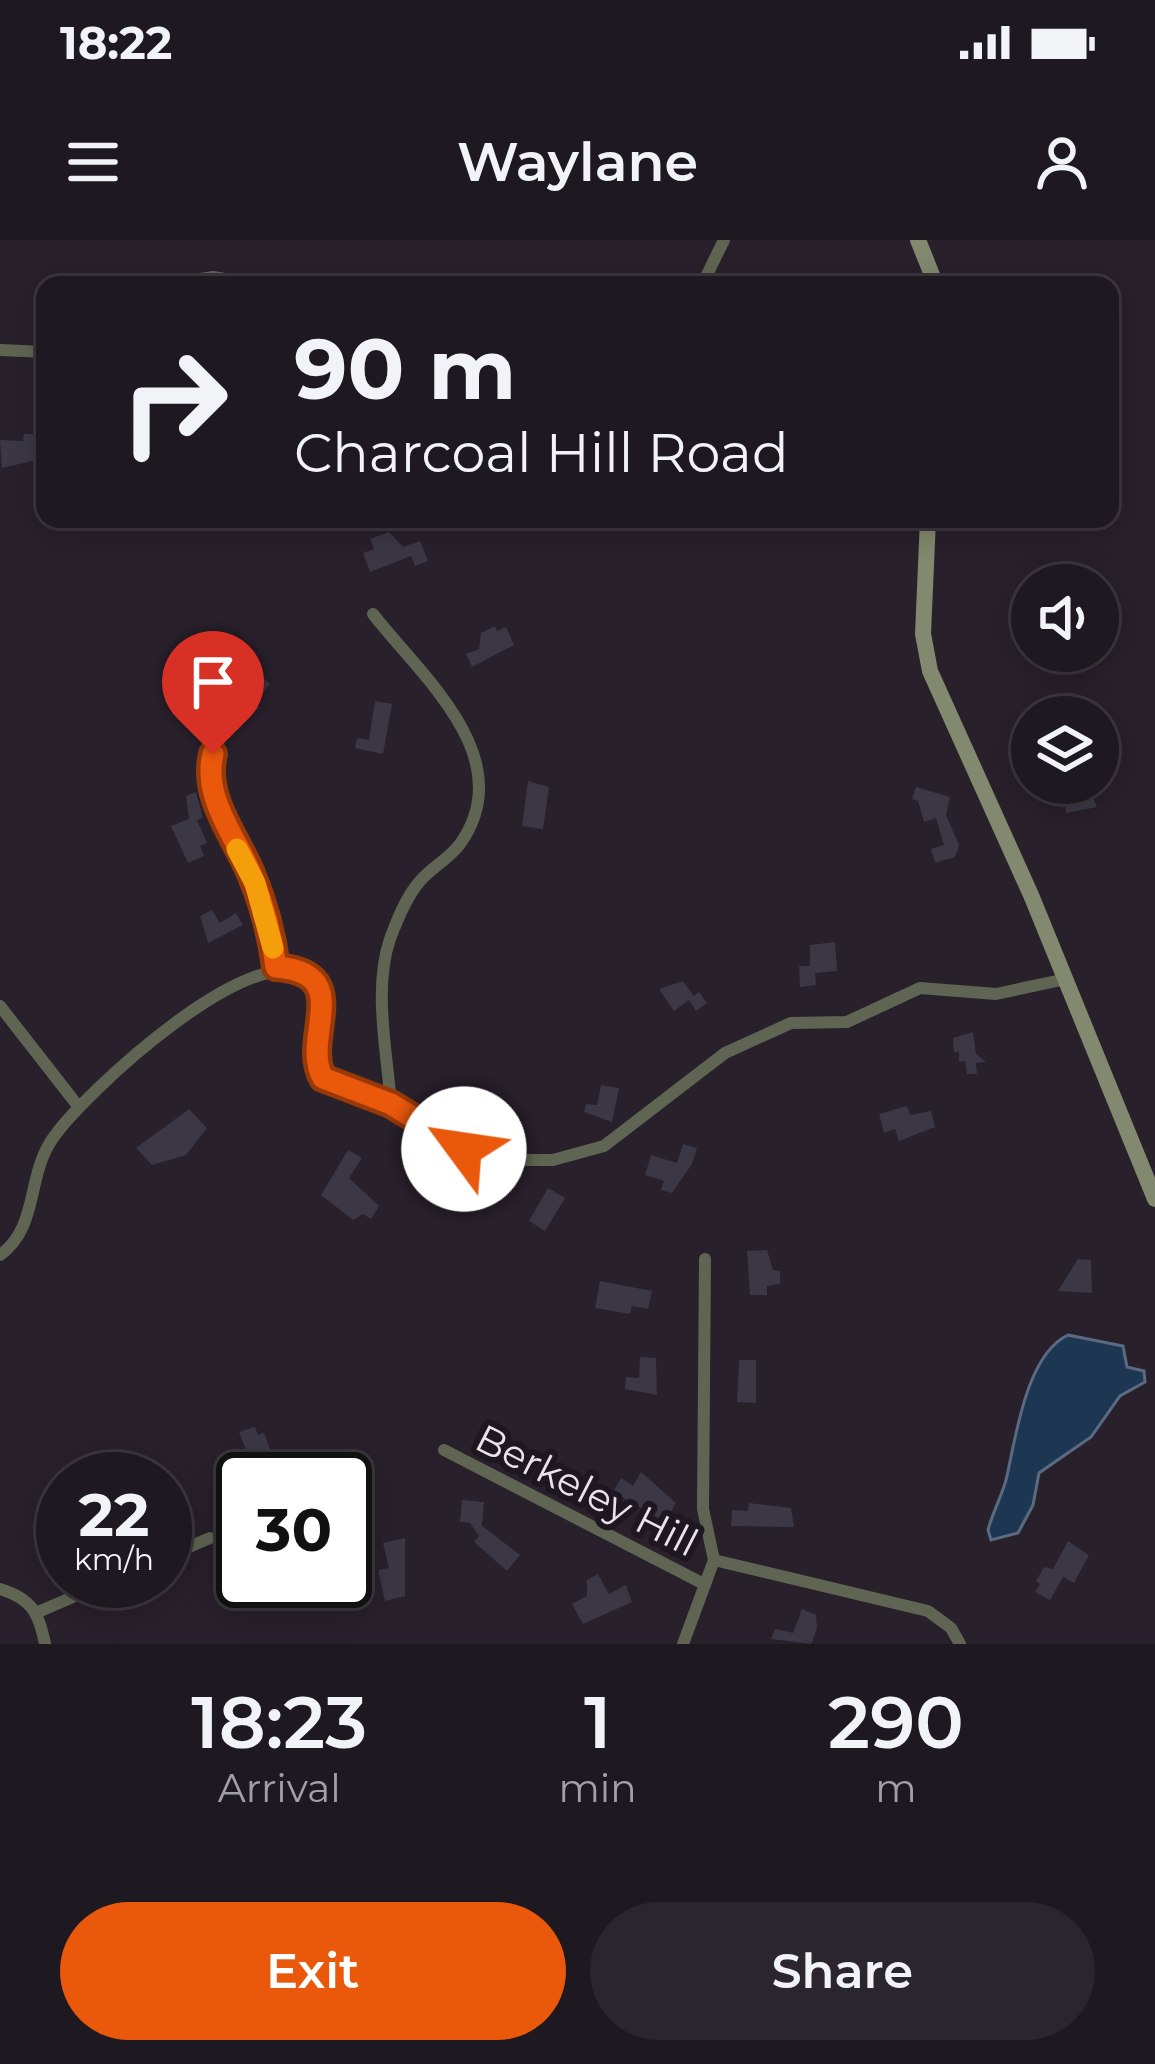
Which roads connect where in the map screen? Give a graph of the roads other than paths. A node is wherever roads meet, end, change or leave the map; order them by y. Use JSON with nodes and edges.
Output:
{"nodes":[{"id":1,"x":724,"y":240,"type":"edge"},
{"id":2,"x":918,"y":240,"type":"edge"},
{"id":3,"x":706,"y":276,"type":"edge"},
{"id":4,"x":932,"y":276,"type":"edge"},
{"id":5,"x":0,"y":350,"type":"edge"},
{"id":6,"x":36,"y":352,"type":"edge"},
{"id":7,"x":928,"y":528,"type":"edge"},
{"id":8,"x":373,"y":614,"type":"dead end"},
{"id":9,"x":227,"y":730,"type":"dead end"},
{"id":10,"x":276,"y":967,"type":"junction"},
{"id":11,"x":1066,"y":979,"type":"junction"},
{"id":12,"x":0,"y":1006,"type":"edge"},
{"id":13,"x":391,"y":1104,"type":"junction"},
{"id":14,"x":78,"y":1106,"type":"junction"},
{"id":15,"x":1155,"y":1199,"type":"edge"},
{"id":16,"x":0,"y":1256,"type":"edge"},
{"id":17,"x":705,"y":1259,"type":"dead end"},
{"id":18,"x":444,"y":1450,"type":"dead end"},
{"id":19,"x":210,"y":1538,"type":"dead end"},
{"id":20,"x":192,"y":1546,"type":"edge"},
{"id":21,"x":714,"y":1560,"type":"junction"},
{"id":22,"x":702,"y":1583,"type":"junction"},
{"id":23,"x":0,"y":1589,"type":"edge"},
{"id":24,"x":47,"y":1608,"type":"edge"},
{"id":25,"x":38,"y":1612,"type":"junction"},
{"id":26,"x":45,"y":1644,"type":"edge"},
{"id":27,"x":683,"y":1644,"type":"edge"},
{"id":28,"x":960,"y":1644,"type":"edge"}],
"edges":[{"from":1,"to":3,"type":"street"},
{"from":2,"to":4,"type":"street"},
{"from":5,"to":6,"type":"street"},
{"from":7,"to":11,"type":"street"},
{"from":8,"to":13,"type":"street"},
{"from":9,"to":10,"type":"lane"},
{"from":10,"to":13,"type":"street"},
{"from":10,"to":14,"type":"street"},
{"from":11,"to":13,"type":"street"},
{"from":11,"to":15,"type":"street"},
{"from":12,"to":14,"type":"street"},
{"from":14,"to":16,"type":"street"},
{"from":17,"to":21,"type":"street"},
{"from":18,"to":22,"type":"street","name":"Berkeley Hill"},
{"from":19,"to":20,"type":"street"},
{"from":21,"to":22,"type":"street"},
{"from":21,"to":28,"type":"street"},
{"from":22,"to":27,"type":"street"},
{"from":23,"to":25,"type":"street"},
{"from":24,"to":25,"type":"street"},
{"from":25,"to":26,"type":"street"}]}
